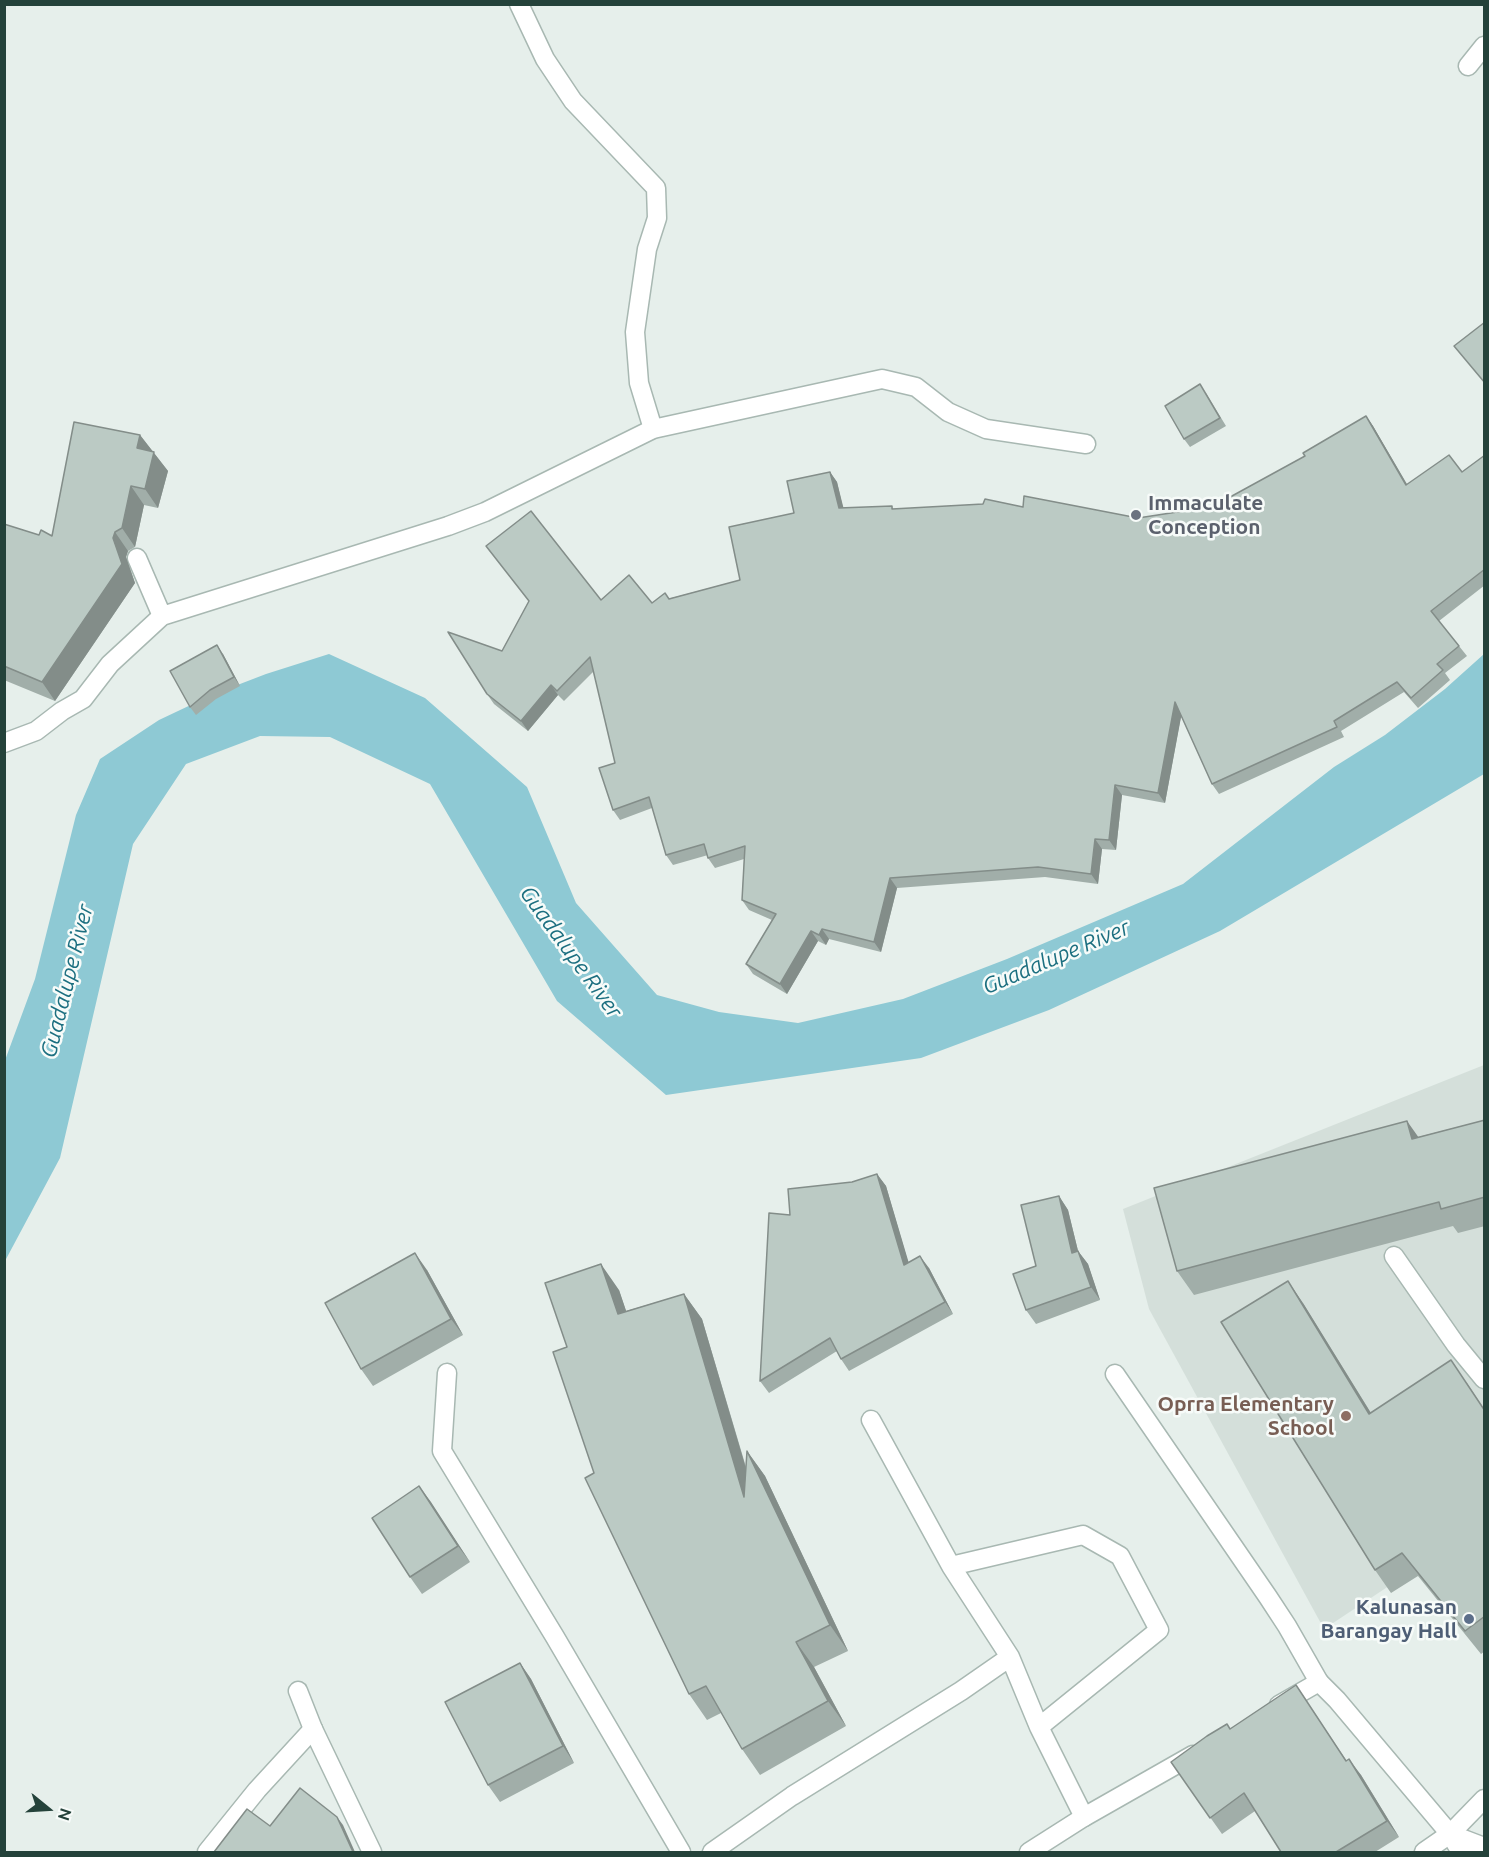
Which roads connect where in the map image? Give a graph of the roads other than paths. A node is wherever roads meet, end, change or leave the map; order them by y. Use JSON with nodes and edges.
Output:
{"nodes":[{"id":1,"x":519,"y":4,"type":"edge"},
{"id":2,"x":1485,"y":46,"type":"edge"},
{"id":3,"x":1468,"y":66,"type":"dead end"},
{"id":4,"x":653,"y":429,"type":"junction"},
{"id":5,"x":1086,"y":444,"type":"dead end"},
{"id":6,"x":137,"y":558,"type":"dead end"},
{"id":7,"x":162,"y":616,"type":"junction"},
{"id":8,"x":4,"y":743,"type":"edge"},
{"id":9,"x":1394,"y":1256,"type":"dead end"},
{"id":10,"x":447,"y":1373,"type":"dead end"},
{"id":11,"x":1115,"y":1374,"type":"dead end"},
{"id":12,"x":1485,"y":1379,"type":"edge"},
{"id":13,"x":871,"y":1420,"type":"dead end"},
{"id":14,"x":951,"y":1566,"type":"junction"},
{"id":15,"x":1010,"y":1657,"type":"junction"},
{"id":16,"x":1319,"y":1682,"type":"junction"},
{"id":17,"x":298,"y":1691,"type":"dead end"},
{"id":18,"x":1268,"y":1711,"type":"edge"},
{"id":19,"x":1039,"y":1727,"type":"junction"},
{"id":20,"x":313,"y":1729,"type":"junction"},
{"id":21,"x":1207,"y":1747,"type":"edge"},
{"id":22,"x":1485,"y":1799,"type":"edge"},
{"id":23,"x":1084,"y":1817,"type":"junction"},
{"id":24,"x":1450,"y":1834,"type":"junction"},
{"id":25,"x":1485,"y":1847,"type":"edge"},
{"id":26,"x":207,"y":1852,"type":"edge"},
{"id":27,"x":372,"y":1852,"type":"edge"},
{"id":28,"x":681,"y":1852,"type":"edge"},
{"id":29,"x":712,"y":1852,"type":"edge"},
{"id":30,"x":1029,"y":1852,"type":"edge"},
{"id":31,"x":1424,"y":1852,"type":"edge"},
{"id":32,"x":1461,"y":1852,"type":"edge"}],
"edges":[{"from":1,"to":4,"type":"street"},
{"from":2,"to":3,"type":"street"},
{"from":4,"to":5,"type":"street"},
{"from":4,"to":7,"type":"street"},
{"from":6,"to":7,"type":"street"},
{"from":7,"to":8,"type":"street"},
{"from":9,"to":12,"type":"street"},
{"from":10,"to":28,"type":"street"},
{"from":11,"to":16,"type":"street"},
{"from":13,"to":14,"type":"street"},
{"from":14,"to":15,"type":"street"},
{"from":14,"to":19,"type":"street"},
{"from":15,"to":19,"type":"street"},
{"from":15,"to":29,"type":"street"},
{"from":16,"to":18,"type":"street"},
{"from":16,"to":24,"type":"street"},
{"from":17,"to":20,"type":"street"},
{"from":19,"to":23,"type":"street"},
{"from":20,"to":26,"type":"street"},
{"from":20,"to":27,"type":"street"},
{"from":21,"to":23,"type":"street"},
{"from":22,"to":24,"type":"street"},
{"from":23,"to":30,"type":"street"},
{"from":24,"to":25,"type":"street"},
{"from":24,"to":31,"type":"street"},
{"from":24,"to":32,"type":"street"}]}
